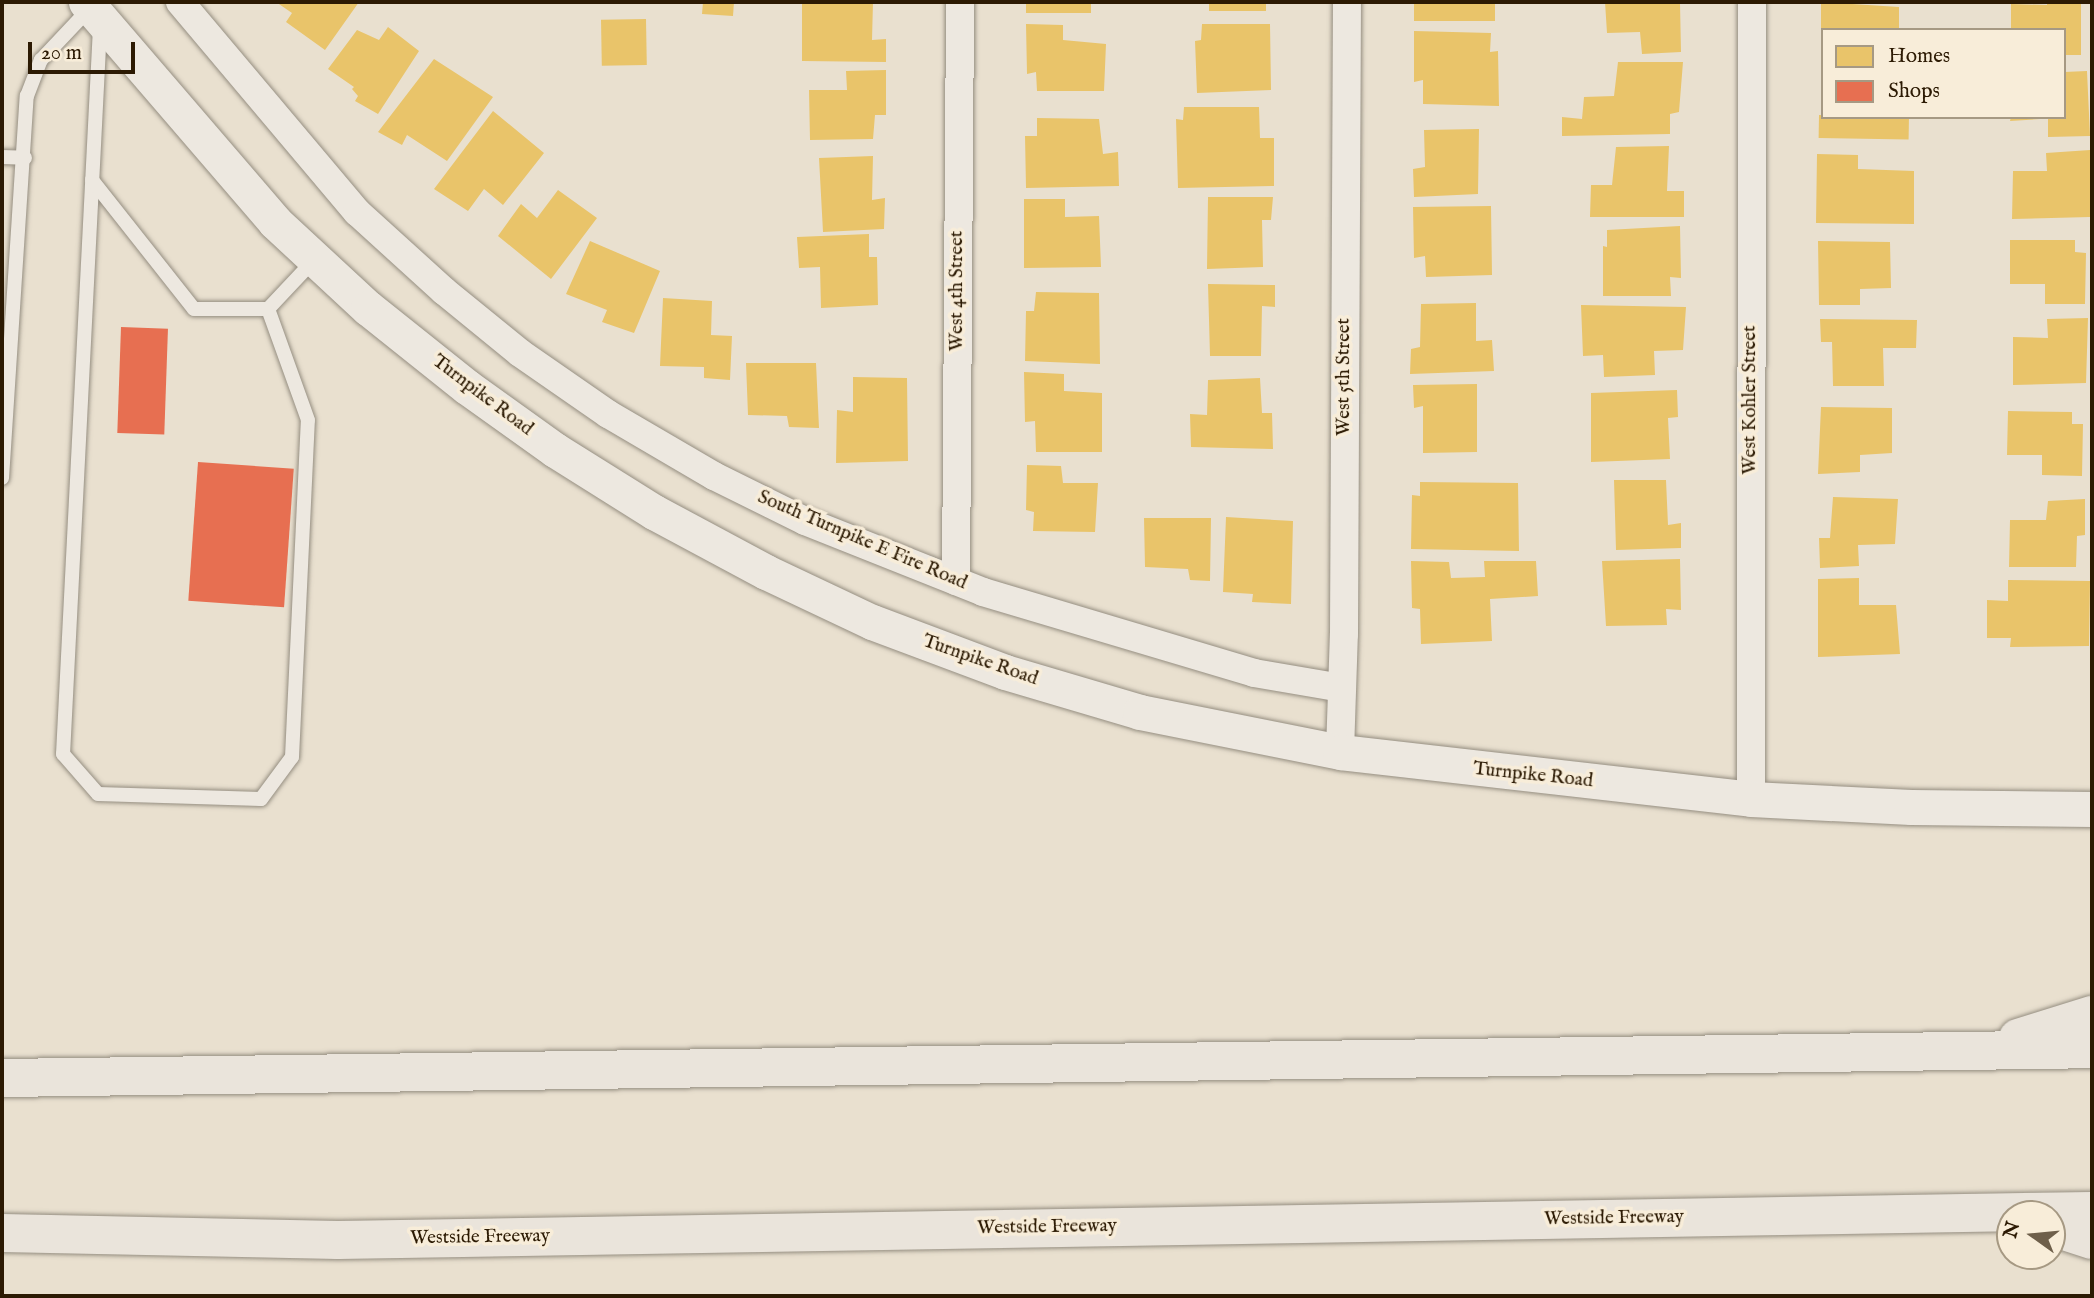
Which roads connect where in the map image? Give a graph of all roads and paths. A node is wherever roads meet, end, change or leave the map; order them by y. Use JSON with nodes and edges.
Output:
{"nodes":[{"id":1,"x":180,"y":2,"type":"edge"},
{"id":2,"x":960,"y":2,"type":"edge"},
{"id":3,"x":1347,"y":2,"type":"edge"},
{"id":4,"x":1752,"y":2,"type":"edge"},
{"id":5,"x":98,"y":7,"type":"edge"},
{"id":6,"x":2,"y":157,"type":"edge"},
{"id":7,"x":24,"y":158,"type":"junction"},
{"id":8,"x":92,"y":180,"type":"junction"},
{"id":9,"x":315,"y":259,"type":"junction"},
{"id":10,"x":268,"y":309,"type":"junction"},
{"id":11,"x":2,"y":478,"type":"edge"},
{"id":12,"x":956,"y":581,"type":"junction"},
{"id":13,"x":1342,"y":688,"type":"junction"},
{"id":14,"x":1340,"y":752,"type":"junction"},
{"id":15,"x":1751,"y":799,"type":"junction"},
{"id":16,"x":2092,"y":809,"type":"edge"},
{"id":17,"x":2092,"y":1015,"type":"edge"},
{"id":18,"x":2092,"y":1049,"type":"edge"},
{"id":19,"x":1980,"y":1051,"type":"junction"},
{"id":20,"x":2,"y":1078,"type":"edge"},
{"id":21,"x":2092,"y":1210,"type":"edge"},
{"id":22,"x":2066,"y":1211,"type":"edge"},
{"id":23,"x":1996,"y":1213,"type":"edge"},
{"id":24,"x":2066,"y":1232,"type":"edge"},
{"id":25,"x":2,"y":1233,"type":"edge"},
{"id":26,"x":2092,"y":1240,"type":"edge"}],
"edges":[{"from":1,"to":12,"type":"street","name":"South Turnpike E Fire Road"},
{"from":2,"to":12,"type":"street","name":"West 4th Street"},
{"from":3,"to":13,"type":"street","name":"West 5th Street"},
{"from":4,"to":15,"type":"street","name":"West Kohler Street"},
{"from":5,"to":7,"type":"lane"},
{"from":5,"to":8,"type":"lane"},
{"from":5,"to":9,"type":"street","name":"Turnpike Road"},
{"from":6,"to":7,"type":"lane"},
{"from":7,"to":11,"type":"lane"},
{"from":8,"to":10,"type":"lane"},
{"from":8,"to":10,"type":"lane"},
{"from":9,"to":10,"type":"lane"},
{"from":9,"to":14,"type":"street","name":"Turnpike Road"},
{"from":12,"to":13,"type":"street","name":"South Turnpike E Fire Road"},
{"from":13,"to":14,"type":"street","name":"West 5th Street"},
{"from":14,"to":15,"type":"street","name":"Turnpike Road"},
{"from":15,"to":16,"type":"street","name":"Turnpike Road"},
{"from":17,"to":19,"type":"highway"},
{"from":18,"to":19,"type":"highway"},
{"from":19,"to":20,"type":"highway"},
{"from":21,"to":22,"type":"highway","name":"Westside Freeway"},
{"from":23,"to":25,"type":"highway","name":"Westside Freeway"},
{"from":24,"to":26,"type":"highway"}]}
